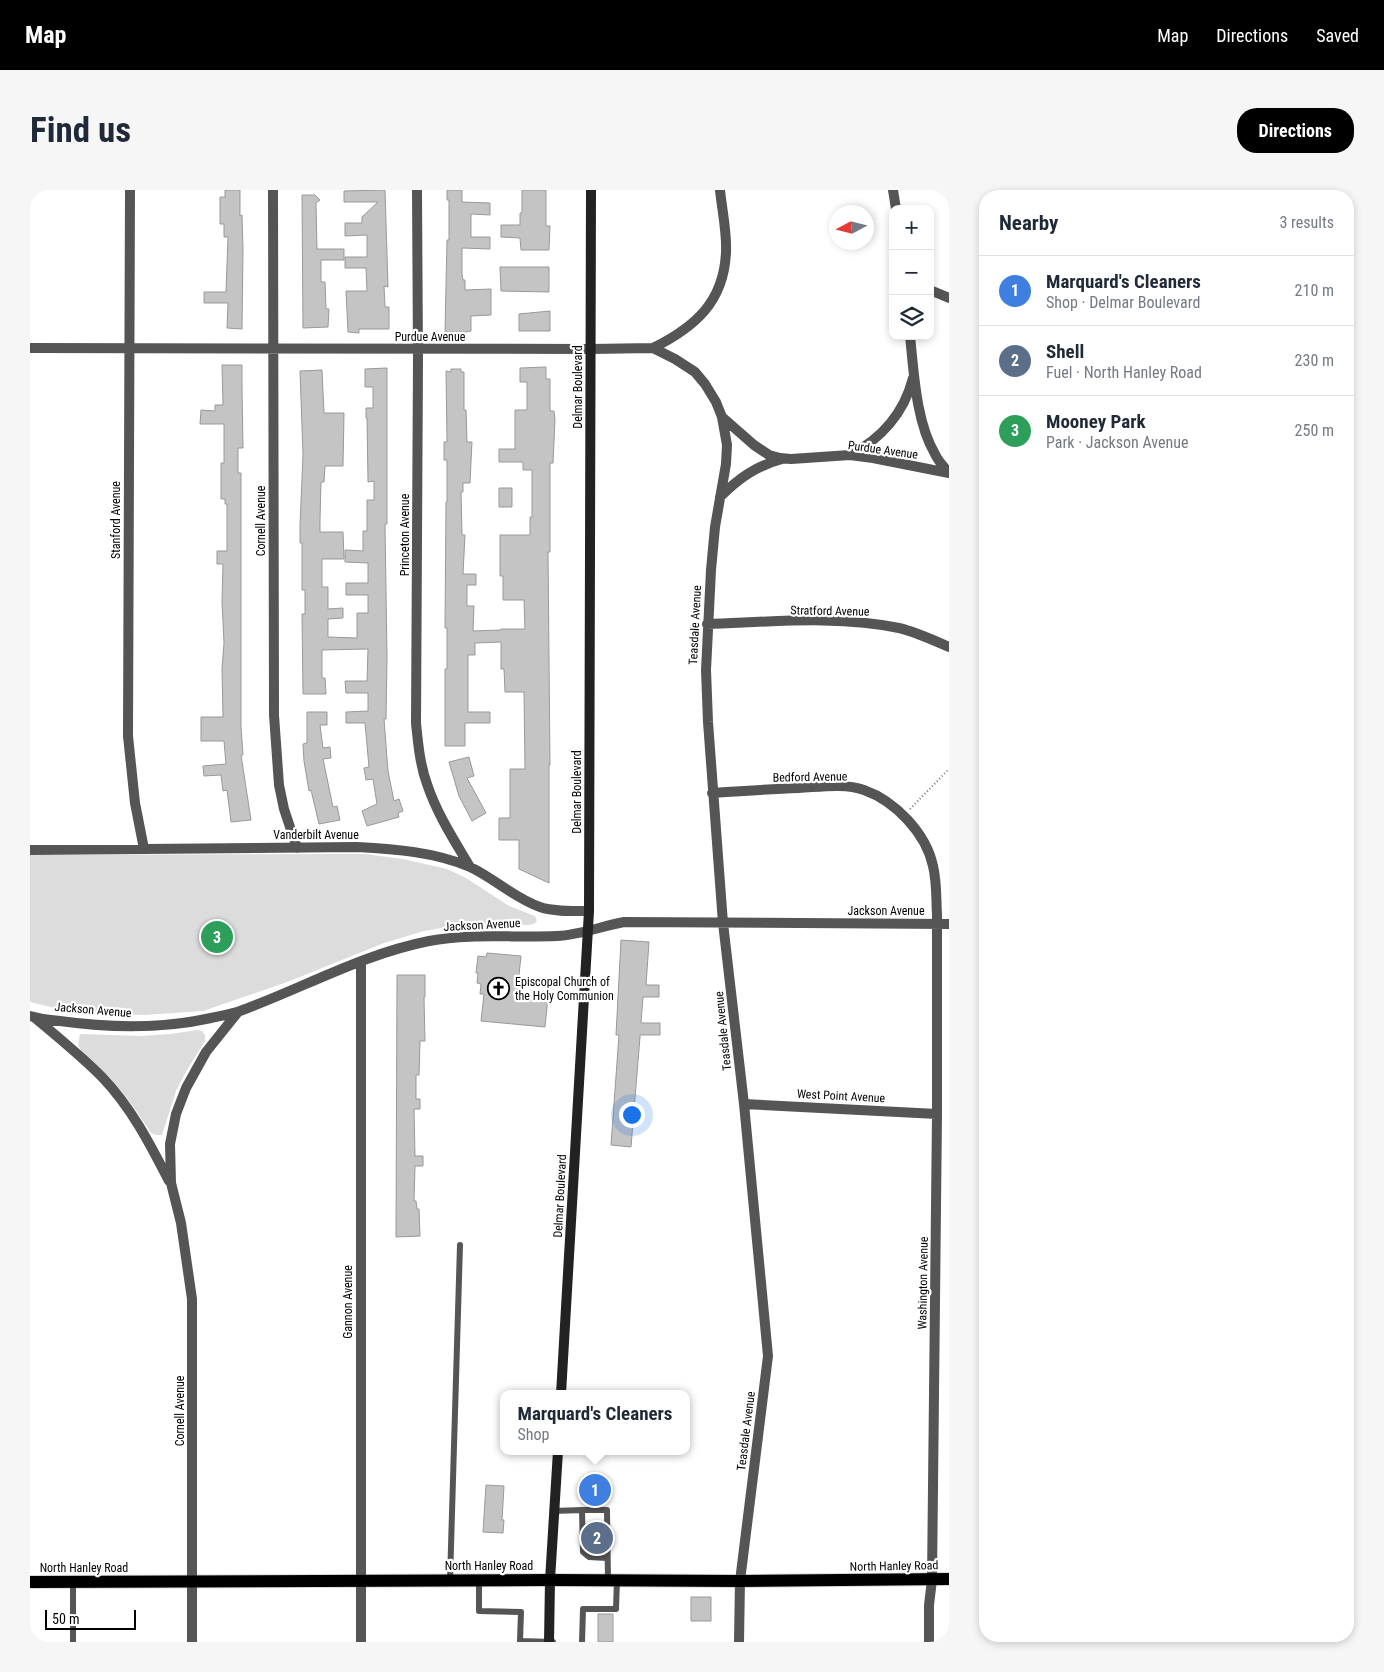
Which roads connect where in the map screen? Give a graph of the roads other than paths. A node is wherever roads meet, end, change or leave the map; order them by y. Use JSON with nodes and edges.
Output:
{"nodes":[{"id":1,"x":130,"y":190,"type":"edge"},
{"id":2,"x":273,"y":190,"type":"edge"},
{"id":3,"x":417,"y":190,"type":"edge"},
{"id":4,"x":591,"y":190,"type":"edge"},
{"id":5,"x":720,"y":190,"type":"edge"},
{"id":6,"x":893,"y":190,"type":"edge"},
{"id":7,"x":895,"y":205,"type":"edge"},
{"id":8,"x":934,"y":292,"type":"edge"},
{"id":9,"x":949,"y":298,"type":"edge"},
{"id":10,"x":910,"y":340,"type":"edge"},
{"id":11,"x":30,"y":348,"type":"edge"},
{"id":12,"x":130,"y":348,"type":"junction"},
{"id":13,"x":653,"y":348,"type":"junction"},
{"id":14,"x":273,"y":349,"type":"junction"},
{"id":15,"x":418,"y":349,"type":"junction"},
{"id":16,"x":591,"y":349,"type":"junction"},
{"id":17,"x":914,"y":372,"type":"junction"},
{"id":18,"x":722,"y":417,"type":"junction"},
{"id":19,"x":850,"y":456,"type":"junction"},
{"id":20,"x":784,"y":458,"type":"junction"},
{"id":21,"x":949,"y":473,"type":"edge"},
{"id":22,"x":720,"y":497,"type":"junction"},
{"id":23,"x":707,"y":624,"type":"junction"},
{"id":24,"x":949,"y":647,"type":"edge"},
{"id":25,"x":712,"y":793,"type":"junction"},
{"id":26,"x":298,"y":848,"type":"junction"},
{"id":27,"x":144,"y":849,"type":"junction"},
{"id":28,"x":30,"y":850,"type":"edge"},
{"id":29,"x":470,"y":867,"type":"junction"},
{"id":30,"x":589,"y":911,"type":"junction"},
{"id":31,"x":724,"y":923,"type":"junction"},
{"id":32,"x":937,"y":924,"type":"junction"},
{"id":33,"x":949,"y":924,"type":"edge"},
{"id":34,"x":588,"y":930,"type":"junction"},
{"id":35,"x":361,"y":962,"type":"junction"},
{"id":36,"x":238,"y":1012,"type":"junction"},
{"id":37,"x":32,"y":1016,"type":"edge"},
{"id":38,"x":744,"y":1104,"type":"junction"},
{"id":39,"x":937,"y":1114,"type":"junction"},
{"id":40,"x":171,"y":1183,"type":"junction"},
{"id":41,"x":460,"y":1245,"type":"dead end"},
{"id":42,"x":561,"y":1390,"type":"edge"},
{"id":43,"x":558,"y":1455,"type":"edge"},
{"id":44,"x":582,"y":1510,"type":"junction"},
{"id":45,"x":554,"y":1511,"type":"junction"},
{"id":46,"x":607,"y":1558,"type":"junction"},
{"id":47,"x":949,"y":1579,"type":"edge"},
{"id":48,"x":450,"y":1580,"type":"junction"},
{"id":49,"x":479,"y":1580,"type":"junction"},
{"id":50,"x":550,"y":1580,"type":"junction"},
{"id":51,"x":612,"y":1580,"type":"junction"},
{"id":52,"x":932,"y":1580,"type":"junction"},
{"id":53,"x":193,"y":1581,"type":"junction"},
{"id":54,"x":361,"y":1581,"type":"junction"},
{"id":55,"x":740,"y":1581,"type":"junction"},
{"id":56,"x":30,"y":1582,"type":"edge"},
{"id":57,"x":73,"y":1582,"type":"junction"},
{"id":58,"x":73,"y":1642,"type":"edge"},
{"id":59,"x":192,"y":1642,"type":"edge"},
{"id":60,"x":361,"y":1642,"type":"edge"},
{"id":61,"x":550,"y":1642,"type":"edge"},
{"id":62,"x":554,"y":1642,"type":"edge"},
{"id":63,"x":582,"y":1642,"type":"edge"},
{"id":64,"x":739,"y":1642,"type":"edge"},
{"id":65,"x":929,"y":1642,"type":"edge"}],
"edges":[{"from":1,"to":12,"type":"street","name":"Stanford Avenue"},
{"from":2,"to":14,"type":"street","name":"Cornell Avenue"},
{"from":3,"to":15,"type":"street","name":"Princeton Avenue"},
{"from":4,"to":16,"type":"main road","name":"Delmar Boulevard"},
{"from":5,"to":13,"type":"street"},
{"from":6,"to":7,"type":"street"},
{"from":8,"to":9,"type":"street"},
{"from":10,"to":17,"type":"street"},
{"from":11,"to":12,"type":"street","name":"Purdue Avenue"},
{"from":12,"to":14,"type":"street","name":"Purdue Avenue"},
{"from":12,"to":27,"type":"street","name":"Stanford Avenue"},
{"from":13,"to":16,"type":"street","name":"Purdue Avenue"},
{"from":13,"to":18,"type":"street","name":"Purdue Avenue"},
{"from":14,"to":15,"type":"street","name":"Purdue Avenue"},
{"from":14,"to":26,"type":"street","name":"Cornell Avenue"},
{"from":15,"to":16,"type":"street","name":"Purdue Avenue"},
{"from":15,"to":29,"type":"street","name":"Princeton Avenue"},
{"from":16,"to":30,"type":"main road","name":"Delmar Boulevard"},
{"from":17,"to":19,"type":"street"},
{"from":17,"to":21,"type":"street"},
{"from":18,"to":20,"type":"street","name":"Purdue Avenue"},
{"from":18,"to":22,"type":"street","name":"Teasdale Avenue"},
{"from":19,"to":20,"type":"street","name":"Purdue Avenue"},
{"from":19,"to":21,"type":"street","name":"Purdue Avenue"},
{"from":20,"to":22,"type":"street","name":"Purdue Avenue"},
{"from":22,"to":23,"type":"street","name":"Teasdale Avenue"},
{"from":23,"to":24,"type":"street","name":"Stratford Avenue"},
{"from":23,"to":25,"type":"street","name":"Teasdale Avenue"},
{"from":25,"to":31,"type":"street","name":"Teasdale Avenue"},
{"from":25,"to":32,"type":"street","name":"Bedford Avenue"},
{"from":26,"to":27,"type":"street","name":"Vanderbilt Avenue"},
{"from":26,"to":29,"type":"street","name":"Vanderbilt Avenue"},
{"from":27,"to":28,"type":"street","name":"Vanderbilt Avenue"},
{"from":29,"to":30,"type":"street","name":"Vanderbilt Avenue"},
{"from":30,"to":34,"type":"main road","name":"Delmar Boulevard"},
{"from":31,"to":32,"type":"street","name":"Jackson Avenue"},
{"from":31,"to":34,"type":"street","name":"Jackson Avenue"},
{"from":31,"to":38,"type":"street","name":"Teasdale Avenue"},
{"from":32,"to":33,"type":"street","name":"Jackson Avenue"},
{"from":32,"to":39,"type":"street","name":"Washington Avenue"},
{"from":34,"to":35,"type":"street","name":"Jackson Avenue"},
{"from":34,"to":42,"type":"main road","name":"Delmar Boulevard"},
{"from":35,"to":36,"type":"street","name":"Jackson Avenue"},
{"from":35,"to":54,"type":"street","name":"Gannon Avenue"},
{"from":36,"to":37,"type":"street","name":"Jackson Avenue"},
{"from":36,"to":40,"type":"street","name":"Cornell Avenue"},
{"from":37,"to":40,"type":"street","name":"Cornell Avenue"},
{"from":38,"to":39,"type":"street","name":"West Point Avenue"},
{"from":38,"to":55,"type":"street","name":"Teasdale Avenue"},
{"from":39,"to":52,"type":"street","name":"Washington Avenue"},
{"from":40,"to":53,"type":"street","name":"Cornell Avenue"},
{"from":41,"to":48,"type":"lane"},
{"from":43,"to":45,"type":"main road"},
{"from":44,"to":45,"type":"lane"},
{"from":44,"to":46,"type":"lane"},
{"from":44,"to":46,"type":"lane"},
{"from":45,"to":50,"type":"main road"},
{"from":46,"to":51,"type":"lane"},
{"from":47,"to":52,"type":"main road","name":"North Hanley Road"},
{"from":48,"to":49,"type":"main road","name":"North Hanley Road"},
{"from":48,"to":54,"type":"main road","name":"North Hanley Road"},
{"from":49,"to":50,"type":"main road","name":"North Hanley Road"},
{"from":49,"to":61,"type":"lane"},
{"from":50,"to":51,"type":"main road","name":"North Hanley Road"},
{"from":50,"to":61,"type":"main road"},
{"from":51,"to":55,"type":"main road","name":"North Hanley Road"},
{"from":51,"to":63,"type":"lane"},
{"from":52,"to":55,"type":"main road","name":"North Hanley Road"},
{"from":52,"to":65,"type":"street","name":"Washington Avenue"},
{"from":53,"to":54,"type":"main road","name":"North Hanley Road"},
{"from":53,"to":57,"type":"main road","name":"North Hanley Road"},
{"from":53,"to":59,"type":"street","name":"Cornell Avenue"},
{"from":54,"to":60,"type":"street","name":"Gannon Avenue"},
{"from":55,"to":64,"type":"street","name":"Teasdale Avenue"},
{"from":56,"to":57,"type":"main road","name":"North Hanley Road"},
{"from":57,"to":58,"type":"lane"},
{"from":61,"to":62,"type":"lane"}]}
